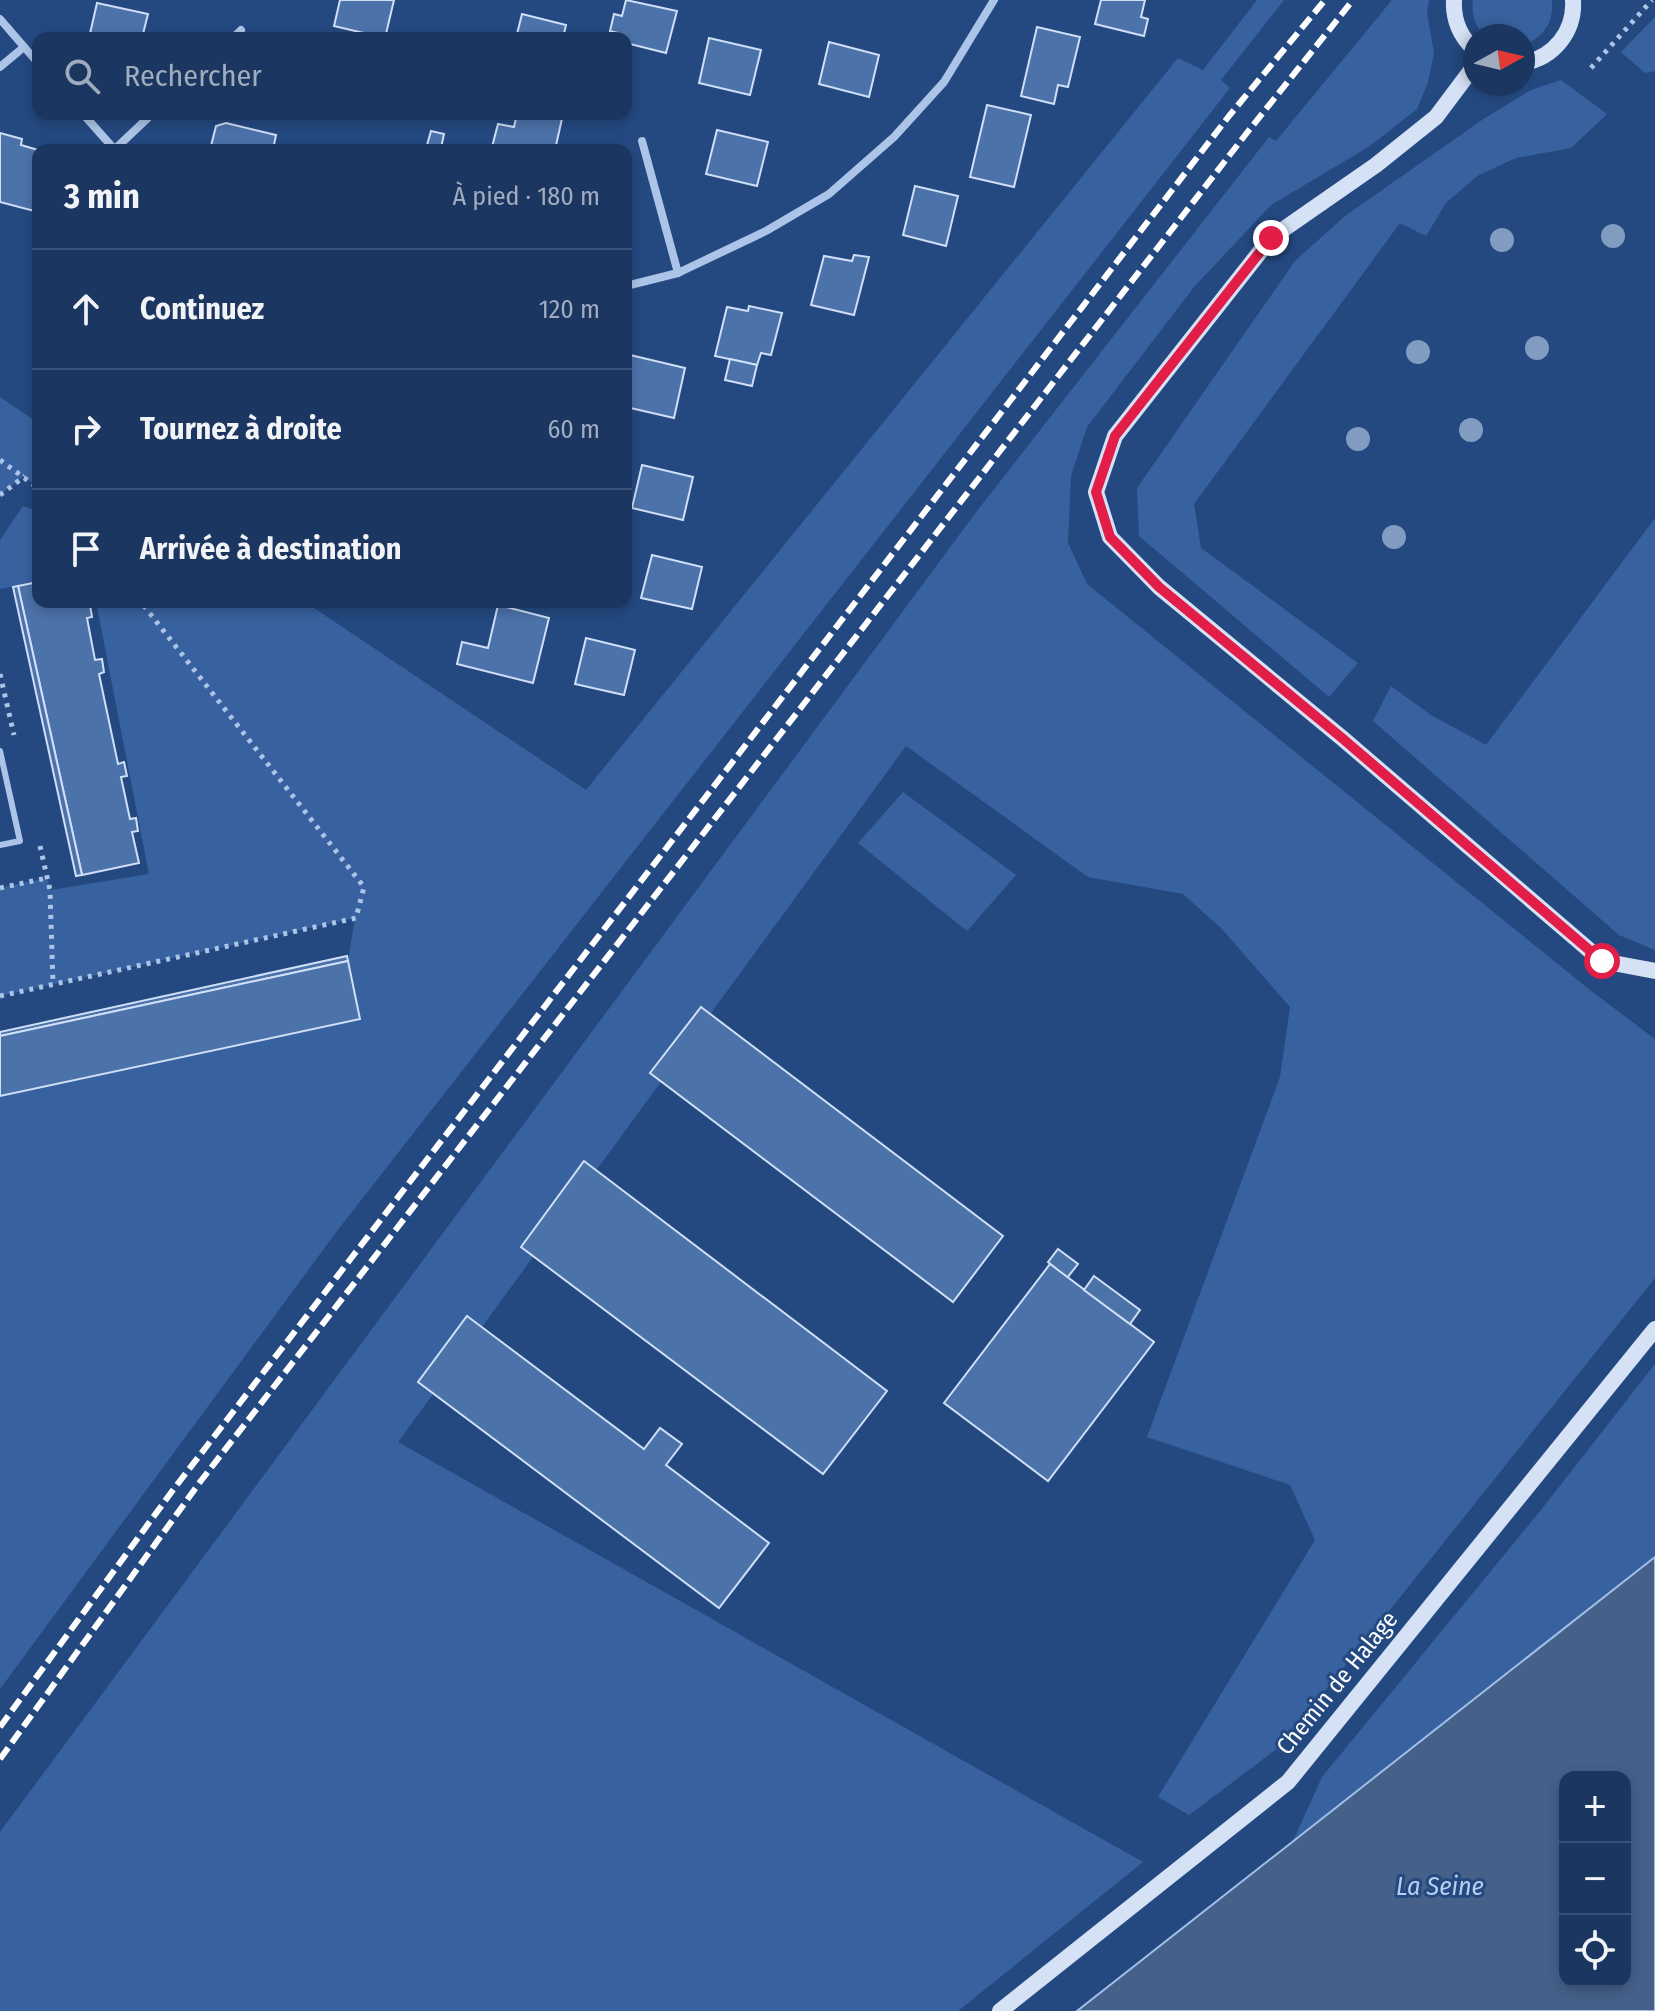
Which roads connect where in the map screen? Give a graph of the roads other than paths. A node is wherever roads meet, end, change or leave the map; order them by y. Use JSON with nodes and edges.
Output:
{"nodes":[{"id":1,"x":994,"y":0,"type":"edge"},
{"id":2,"x":1454,"y":0,"type":"edge"},
{"id":3,"x":1577,"y":4,"type":"edge"},
{"id":4,"x":0,"y":19,"type":"edge"},
{"id":5,"x":1463,"y":34,"type":"edge"},
{"id":6,"x":24,"y":47,"type":"junction"},
{"id":7,"x":32,"y":56,"type":"edge"},
{"id":8,"x":1535,"y":59,"type":"edge"},
{"id":9,"x":0,"y":67,"type":"edge"},
{"id":10,"x":1463,"y":81,"type":"edge"},
{"id":11,"x":88,"y":120,"type":"edge"},
{"id":12,"x":146,"y":120,"type":"edge"},
{"id":13,"x":642,"y":141,"type":"dead end"},
{"id":14,"x":110,"y":144,"type":"edge"},
{"id":15,"x":121,"y":144,"type":"edge"},
{"id":16,"x":678,"y":273,"type":"junction"},
{"id":17,"x":632,"y":284,"type":"edge"},
{"id":18,"x":0,"y":756,"type":"edge"},
{"id":19,"x":0,"y":845,"type":"edge"},
{"id":20,"x":1655,"y":971,"type":"edge"},
{"id":21,"x":1655,"y":1329,"type":"edge"},
{"id":22,"x":1000,"y":2011,"type":"edge"}],
"edges":[{"from":1,"to":16,"type":"street"},
{"from":2,"to":5,"type":"street"},
{"from":3,"to":8,"type":"street"},
{"from":4,"to":6,"type":"street"},
{"from":6,"to":7,"type":"street"},
{"from":6,"to":9,"type":"street"},
{"from":10,"to":20,"type":"street"},
{"from":11,"to":14,"type":"street"},
{"from":12,"to":15,"type":"street"},
{"from":13,"to":16,"type":"street"},
{"from":16,"to":17,"type":"street"},
{"from":18,"to":19,"type":"lane"},
{"from":21,"to":22,"type":"street","name":"Chemin de Halage"}]}
